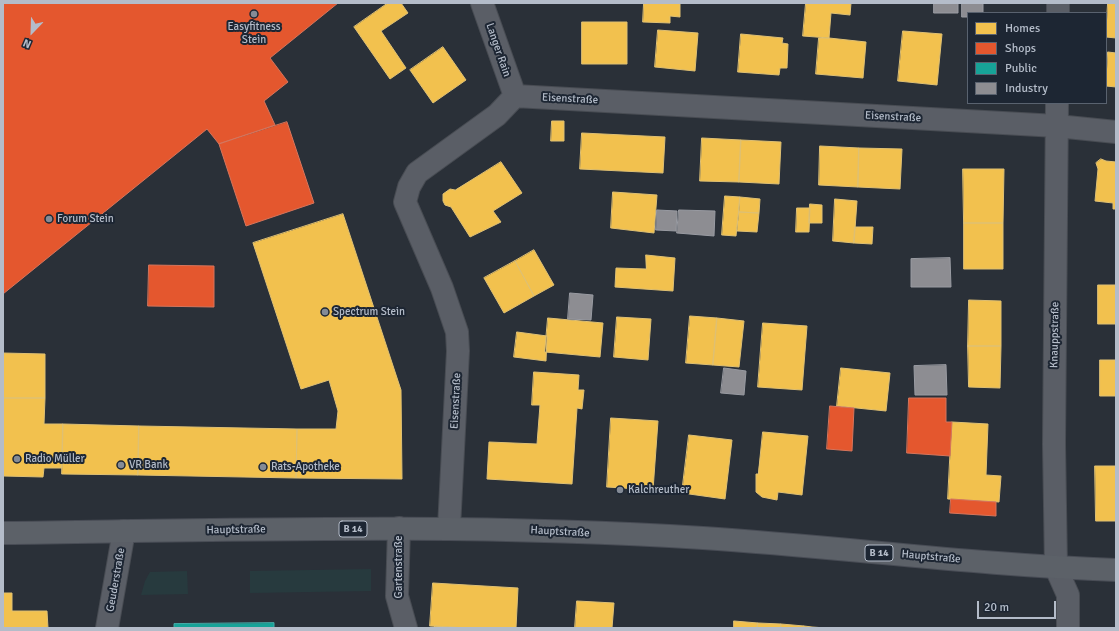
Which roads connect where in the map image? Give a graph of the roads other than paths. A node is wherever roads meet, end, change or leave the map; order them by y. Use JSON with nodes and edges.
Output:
{"nodes":[{"id":1,"x":482,"y":3,"type":"edge"},
{"id":2,"x":515,"y":96,"type":"junction"},
{"id":3,"x":1057,"y":104,"type":"edge"},
{"id":4,"x":1057,"y":126,"type":"junction"},
{"id":5,"x":1116,"y":132,"type":"edge"},
{"id":6,"x":399,"y":528,"type":"junction"},
{"id":7,"x":449,"y":528,"type":"junction"},
{"id":8,"x":124,"y":531,"type":"junction"},
{"id":9,"x":3,"y":533,"type":"edge"},
{"id":10,"x":1056,"y":568,"type":"junction"},
{"id":11,"x":1116,"y":570,"type":"edge"},
{"id":12,"x":107,"y":628,"type":"edge"},
{"id":13,"x":406,"y":628,"type":"edge"},
{"id":14,"x":1068,"y":628,"type":"edge"}],
"edges":[{"from":1,"to":2,"type":"street","name":"Langer Rain"},
{"from":2,"to":4,"type":"street","name":"Eisenstraße"},
{"from":2,"to":7,"type":"street","name":"Eisenstraße"},
{"from":3,"to":4,"type":"street","name":"Knauppstraße"},
{"from":4,"to":5,"type":"street","name":"Eisenstraße"},
{"from":4,"to":10,"type":"street","name":"Knauppstraße"},
{"from":6,"to":7,"type":"main road","name":"Hauptstraße","number":"B 14"},
{"from":6,"to":8,"type":"main road","name":"Hauptstraße","number":"B 14"},
{"from":6,"to":13,"type":"street","name":"Gartenstraße"},
{"from":7,"to":10,"type":"main road","name":"Hauptstraße","number":"B 14"},
{"from":8,"to":9,"type":"main road","name":"Hauptstraße","number":"B 14"},
{"from":8,"to":12,"type":"street","name":"Geuderstraße"},
{"from":10,"to":11,"type":"main road","name":"Hauptstraße","number":"B 14"},
{"from":10,"to":14,"type":"street"}]}
